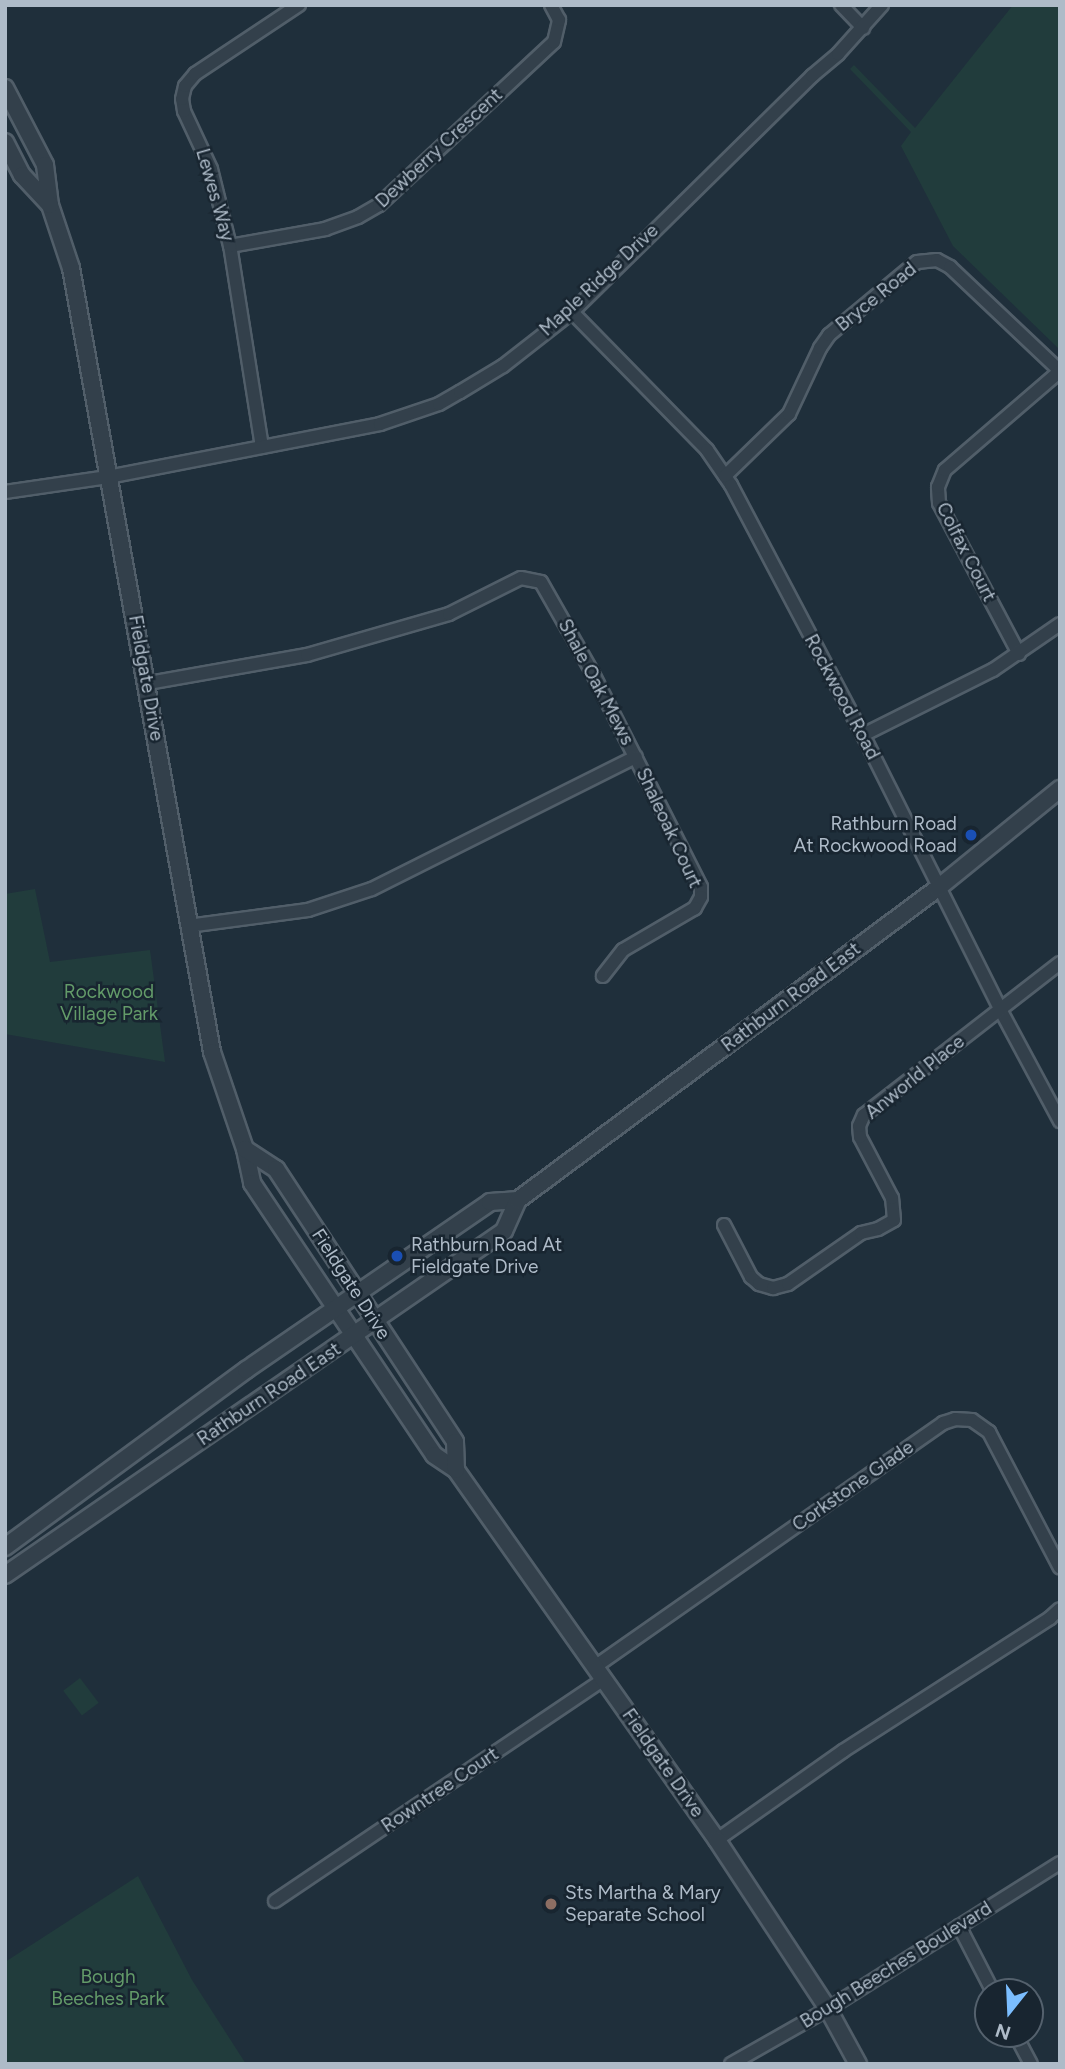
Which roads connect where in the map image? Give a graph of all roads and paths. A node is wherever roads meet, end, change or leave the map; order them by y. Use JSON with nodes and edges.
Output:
{"nodes":[{"id":1,"x":299,"y":5,"type":"edge"},
{"id":2,"x":551,"y":5,"type":"edge"},
{"id":3,"x":841,"y":5,"type":"edge"},
{"id":4,"x":882,"y":5,"type":"edge"},
{"id":5,"x":863,"y":28,"type":"junction"},
{"id":6,"x":5,"y":88,"type":"edge"},
{"id":7,"x":5,"y":142,"type":"edge"},
{"id":8,"x":50,"y":205,"type":"junction"},
{"id":9,"x":230,"y":246,"type":"junction"},
{"id":10,"x":572,"y":312,"type":"junction"},
{"id":11,"x":1060,"y":371,"type":"edge"},
{"id":12,"x":262,"y":447,"type":"junction"},
{"id":13,"x":725,"y":476,"type":"junction"},
{"id":14,"x":108,"y":477,"type":"junction"},
{"id":15,"x":5,"y":492,"type":"edge"},
{"id":16,"x":1060,"y":624,"type":"edge"},
{"id":17,"x":1019,"y":654,"type":"junction"},
{"id":18,"x":148,"y":683,"type":"junction"},
{"id":19,"x":863,"y":735,"type":"junction"},
{"id":20,"x":636,"y":757,"type":"junction"},
{"id":21,"x":1060,"y":789,"type":"edge"},
{"id":22,"x":939,"y":888,"type":"junction"},
{"id":23,"x":188,"y":926,"type":"junction"},
{"id":24,"x":1060,"y":963,"type":"edge"},
{"id":25,"x":603,"y":976,"type":"dead end"},
{"id":26,"x":1000,"y":1011,"type":"junction"},
{"id":27,"x":1060,"y":1121,"type":"edge"},
{"id":28,"x":245,"y":1149,"type":"junction"},
{"id":29,"x":518,"y":1200,"type":"junction"},
{"id":30,"x":724,"y":1225,"type":"dead end"},
{"id":31,"x":356,"y":1292,"type":"junction"},
{"id":32,"x":335,"y":1307,"type":"junction"},
{"id":33,"x":375,"y":1321,"type":"junction"},
{"id":34,"x":354,"y":1336,"type":"junction"},
{"id":35,"x":456,"y":1470,"type":"junction"},
{"id":36,"x":5,"y":1547,"type":"edge"},
{"id":37,"x":1060,"y":1567,"type":"edge"},
{"id":38,"x":5,"y":1575,"type":"edge"},
{"id":39,"x":1060,"y":1609,"type":"edge"},
{"id":40,"x":600,"y":1673,"type":"junction"},
{"id":41,"x":717,"y":1840,"type":"junction"},
{"id":42,"x":1060,"y":1863,"type":"edge"},
{"id":43,"x":275,"y":1901,"type":"dead end"},
{"id":44,"x":959,"y":1926,"type":"junction"},
{"id":45,"x":986,"y":1978,"type":"edge"},
{"id":46,"x":828,"y":2009,"type":"junction"},
{"id":47,"x":1022,"y":2048,"type":"edge"},
{"id":48,"x":731,"y":2064,"type":"edge"},
{"id":49,"x":858,"y":2064,"type":"edge"},
{"id":50,"x":1031,"y":2064,"type":"edge"}],
"edges":[{"from":1,"to":9,"type":"street","name":"Lewes Way"},
{"from":2,"to":9,"type":"street","name":"Dewberry Crescent"},
{"from":3,"to":5,"type":"street"},
{"from":4,"to":5,"type":"street","name":"Maple Ridge Drive"},
{"from":5,"to":10,"type":"street","name":"Maple Ridge Drive"},
{"from":6,"to":8,"type":"street","name":"Fieldgate Drive"},
{"from":7,"to":8,"type":"street","name":"Fieldgate Drive"},
{"from":8,"to":14,"type":"street","name":"Fieldgate Drive"},
{"from":9,"to":12,"type":"street","name":"Lewes Way"},
{"from":10,"to":12,"type":"street","name":"Maple Ridge Drive"},
{"from":10,"to":13,"type":"street","name":"Rockwood Road"},
{"from":11,"to":13,"type":"street","name":"Bryce Road"},
{"from":11,"to":17,"type":"street","name":"Colfax Court"},
{"from":12,"to":14,"type":"street","name":"Maple Ridge Drive"},
{"from":13,"to":19,"type":"street","name":"Rockwood Road"},
{"from":14,"to":15,"type":"street","name":"Maple Ridge Drive"},
{"from":14,"to":18,"type":"street","name":"Fieldgate Drive"},
{"from":16,"to":17,"type":"street"},
{"from":17,"to":19,"type":"street"},
{"from":18,"to":20,"type":"street","name":"Shale Oak Mews"},
{"from":18,"to":23,"type":"street","name":"Fieldgate Drive"},
{"from":19,"to":22,"type":"street","name":"Rockwood Road"},
{"from":20,"to":23,"type":"street","name":"Shale Oak Mews"},
{"from":20,"to":25,"type":"street","name":"Shaleoak Court"},
{"from":21,"to":22,"type":"street","name":"Rathburn Road East"},
{"from":22,"to":26,"type":"street","name":"Rockwood Road"},
{"from":22,"to":29,"type":"street","name":"Rathburn Road East"},
{"from":23,"to":28,"type":"street","name":"Fieldgate Drive"},
{"from":24,"to":26,"type":"street"},
{"from":26,"to":27,"type":"street","name":"Rockwood Road"},
{"from":26,"to":30,"type":"street","name":"Anworld Place"},
{"from":28,"to":31,"type":"street","name":"Fieldgate Drive"},
{"from":28,"to":32,"type":"street","name":"Fieldgate Drive"},
{"from":29,"to":31,"type":"street","name":"Rathburn Road East"},
{"from":29,"to":33,"type":"street","name":"Rathburn Road East"},
{"from":31,"to":32,"type":"street","name":"Rathburn Road East"},
{"from":31,"to":33,"type":"street","name":"Fieldgate Drive"},
{"from":32,"to":34,"type":"street","name":"Fieldgate Drive"},
{"from":32,"to":36,"type":"street","name":"Rathburn Road East"},
{"from":33,"to":34,"type":"street","name":"Rathburn Road East"},
{"from":33,"to":35,"type":"street","name":"Fieldgate Drive"},
{"from":34,"to":35,"type":"street","name":"Fieldgate Drive"},
{"from":34,"to":38,"type":"street","name":"Rathburn Road East"},
{"from":35,"to":40,"type":"street","name":"Fieldgate Drive"},
{"from":37,"to":40,"type":"street","name":"Corkstone Glade"},
{"from":39,"to":41,"type":"street"},
{"from":40,"to":41,"type":"street","name":"Fieldgate Drive"},
{"from":40,"to":43,"type":"street","name":"Rowntree Court"},
{"from":41,"to":46,"type":"street","name":"Fieldgate Drive"},
{"from":42,"to":44,"type":"street","name":"Bough Beeches Boulevard"},
{"from":44,"to":45,"type":"street"},
{"from":44,"to":46,"type":"street","name":"Bough Beeches Boulevard"},
{"from":46,"to":48,"type":"street","name":"Bough Beeches Boulevard"},
{"from":46,"to":49,"type":"street","name":"Fieldgate Drive"},
{"from":47,"to":50,"type":"street"}]}
